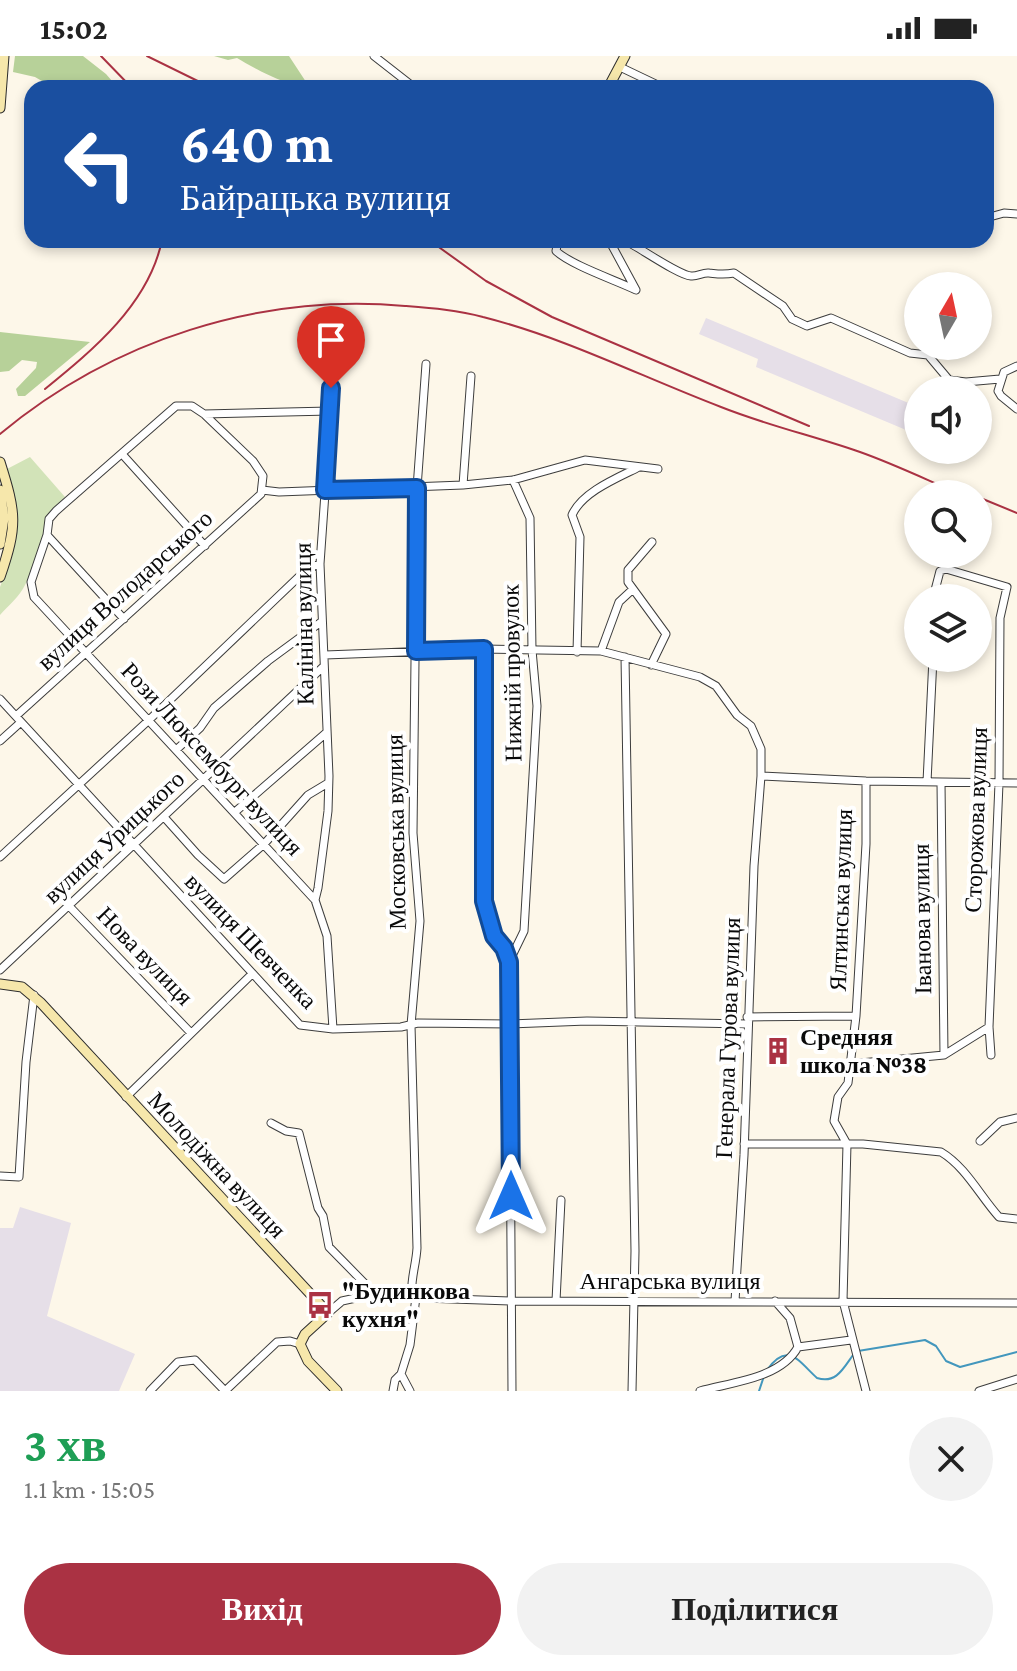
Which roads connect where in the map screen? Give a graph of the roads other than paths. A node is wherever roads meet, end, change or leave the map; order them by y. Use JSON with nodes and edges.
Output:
{"nodes":[{"id":1,"x":4,"y":56,"type":"edge"},
{"id":2,"x":374,"y":56,"type":"edge"},
{"id":3,"x":625,"y":56,"type":"edge"},
{"id":4,"x":620,"y":67,"type":"junction"},
{"id":5,"x":405,"y":80,"type":"edge"},
{"id":6,"x":613,"y":80,"type":"edge"},
{"id":7,"x":647,"y":80,"type":"edge"},
{"id":8,"x":0,"y":108,"type":"edge"},
{"id":9,"x":1017,"y":214,"type":"edge"},
{"id":10,"x":994,"y":216,"type":"edge"},
{"id":11,"x":557,"y":248,"type":"edge"},
{"id":12,"x":613,"y":248,"type":"edge"},
{"id":13,"x":640,"y":248,"type":"edge"},
{"id":14,"x":332,"y":348,"type":"dead end"},
{"id":15,"x":426,"y":364,"type":"dead end"},
{"id":16,"x":1017,"y":366,"type":"edge"},
{"id":17,"x":471,"y":376,"type":"dead end"},
{"id":18,"x":1000,"y":379,"type":"junction"},
{"id":19,"x":1017,"y":409,"type":"edge"},
{"id":20,"x":330,"y":411,"type":"junction"},
{"id":21,"x":204,"y":414,"type":"junction"},
{"id":22,"x":122,"y":454,"type":"junction"},
{"id":23,"x":0,"y":462,"type":"edge"},
{"id":24,"x":641,"y":466,"type":"junction"},
{"id":25,"x":658,"y":469,"type":"dead end"},
{"id":26,"x":513,"y":480,"type":"junction"},
{"id":27,"x":463,"y":485,"type":"junction"},
{"id":28,"x":417,"y":488,"type":"junction"},
{"id":29,"x":0,"y":490,"type":"edge"},
{"id":30,"x":325,"y":490,"type":"junction"},
{"id":31,"x":262,"y":492,"type":"junction"},
{"id":32,"x":47,"y":535,"type":"junction"},
{"id":33,"x":652,"y":542,"type":"dead end"},
{"id":34,"x":0,"y":544,"type":"edge"},
{"id":35,"x":205,"y":546,"type":"junction"},
{"id":36,"x":320,"y":564,"type":"junction"},
{"id":37,"x":0,"y":577,"type":"edge"},
{"id":38,"x":936,"y":584,"type":"edge"},
{"id":39,"x":633,"y":589,"type":"junction"},
{"id":40,"x":124,"y":619,"type":"junction"},
{"id":41,"x":321,"y":622,"type":"junction"},
{"id":42,"x":484,"y":649,"type":"junction"},
{"id":43,"x":532,"y":650,"type":"junction"},
{"id":44,"x":416,"y":651,"type":"junction"},
{"id":45,"x":601,"y":651,"type":"junction"},
{"id":46,"x":577,"y":652,"type":"junction"},
{"id":47,"x":86,"y":653,"type":"junction"},
{"id":48,"x":325,"y":655,"type":"junction"},
{"id":49,"x":625,"y":657,"type":"junction"},
{"id":50,"x":651,"y":665,"type":"junction"},
{"id":51,"x":324,"y":666,"type":"junction"},
{"id":52,"x":932,"y":672,"type":"edge"},
{"id":53,"x":0,"y":699,"type":"edge"},
{"id":54,"x":18,"y":719,"type":"junction"},
{"id":55,"x":149,"y":720,"type":"junction"},
{"id":56,"x":326,"y":733,"type":"junction"},
{"id":57,"x":0,"y":741,"type":"edge"},
{"id":58,"x":176,"y":750,"type":"junction"},
{"id":59,"x":761,"y":776,"type":"junction"},
{"id":60,"x":203,"y":780,"type":"junction"},
{"id":61,"x":866,"y":781,"type":"junction"},
{"id":62,"x":927,"y":782,"type":"junction"},
{"id":63,"x":941,"y":782,"type":"junction"},
{"id":64,"x":328,"y":783,"type":"junction"},
{"id":65,"x":999,"y":783,"type":"junction"},
{"id":66,"x":1017,"y":783,"type":"edge"},
{"id":67,"x":77,"y":785,"type":"junction"},
{"id":68,"x":235,"y":812,"type":"junction"},
{"id":69,"x":164,"y":817,"type":"junction"},
{"id":70,"x":265,"y":843,"type":"junction"},
{"id":71,"x":133,"y":846,"type":"junction"},
{"id":72,"x":0,"y":857,"type":"edge"},
{"id":73,"x":315,"y":900,"type":"junction"},
{"id":74,"x":69,"y":906,"type":"junction"},
{"id":75,"x":509,"y":962,"type":"junction"},
{"id":76,"x":0,"y":970,"type":"edge"},
{"id":77,"x":252,"y":974,"type":"junction"},
{"id":78,"x":0,"y":984,"type":"edge"},
{"id":79,"x":34,"y":995,"type":"junction"},
{"id":80,"x":856,"y":1016,"type":"junction"},
{"id":81,"x":747,"y":1020,"type":"junction"},
{"id":82,"x":632,"y":1022,"type":"junction"},
{"id":83,"x":510,"y":1024,"type":"junction"},
{"id":84,"x":411,"y":1025,"type":"junction"},
{"id":85,"x":989,"y":1027,"type":"junction"},
{"id":86,"x":333,"y":1029,"type":"junction"},
{"id":87,"x":191,"y":1033,"type":"junction"},
{"id":88,"x":944,"y":1055,"type":"junction"},
{"id":89,"x":991,"y":1055,"type":"dead end"},
{"id":90,"x":850,"y":1064,"type":"junction"},
{"id":91,"x":126,"y":1097,"type":"junction"},
{"id":92,"x":1017,"y":1118,"type":"edge"},
{"id":93,"x":271,"y":1123,"type":"dead end"},
{"id":94,"x":980,"y":1141,"type":"dead end"},
{"id":95,"x":744,"y":1144,"type":"junction"},
{"id":96,"x":847,"y":1144,"type":"junction"},
{"id":97,"x":0,"y":1176,"type":"edge"},
{"id":98,"x":561,"y":1200,"type":"dead end"},
{"id":99,"x":1017,"y":1219,"type":"edge"},
{"id":100,"x":377,"y":1296,"type":"junction"},
{"id":101,"x":414,"y":1297,"type":"junction"},
{"id":102,"x":512,"y":1301,"type":"junction"},
{"id":103,"x":556,"y":1301,"type":"junction"},
{"id":104,"x":735,"y":1301,"type":"junction"},
{"id":105,"x":775,"y":1301,"type":"junction"},
{"id":106,"x":843,"y":1301,"type":"junction"},
{"id":107,"x":633,"y":1302,"type":"junction"},
{"id":108,"x":1017,"y":1303,"type":"edge"},
{"id":109,"x":328,"y":1313,"type":"junction"},
{"id":110,"x":851,"y":1340,"type":"junction"},
{"id":111,"x":300,"y":1344,"type":"junction"},
{"id":112,"x":795,"y":1352,"type":"junction"},
{"id":113,"x":401,"y":1374,"type":"junction"},
{"id":114,"x":1017,"y":1379,"type":"edge"},
{"id":115,"x":150,"y":1391,"type":"edge"},
{"id":116,"x":225,"y":1391,"type":"edge"},
{"id":117,"x":337,"y":1391,"type":"edge"},
{"id":118,"x":393,"y":1391,"type":"edge"},
{"id":119,"x":410,"y":1391,"type":"edge"},
{"id":120,"x":512,"y":1391,"type":"edge"},
{"id":121,"x":632,"y":1391,"type":"edge"},
{"id":122,"x":700,"y":1391,"type":"edge"},
{"id":123,"x":866,"y":1391,"type":"edge"},
{"id":124,"x":979,"y":1391,"type":"edge"}],
"edges":[{"from":1,"to":8,"type":"street"},
{"from":2,"to":5,"type":"street"},
{"from":3,"to":4,"type":"street"},
{"from":4,"to":6,"type":"street"},
{"from":4,"to":7,"type":"street"},
{"from":9,"to":10,"type":"street"},
{"from":11,"to":12,"type":"street"},
{"from":13,"to":18,"type":"street"},
{"from":14,"to":20,"type":"street","name":"Калініна вулиця"},
{"from":15,"to":28,"type":"street","name":"Московська вулиця"},
{"from":16,"to":18,"type":"street"},
{"from":17,"to":27,"type":"street"},
{"from":18,"to":19,"type":"street"},
{"from":20,"to":21,"type":"street"},
{"from":20,"to":30,"type":"street","name":"Калініна вулиця"},
{"from":21,"to":22,"type":"street"},
{"from":21,"to":31,"type":"street"},
{"from":22,"to":32,"type":"street"},
{"from":22,"to":35,"type":"street"},
{"from":23,"to":37,"type":"street"},
{"from":24,"to":25,"type":"street"},
{"from":24,"to":26,"type":"street"},
{"from":24,"to":46,"type":"street"},
{"from":26,"to":27,"type":"street"},
{"from":26,"to":43,"type":"street","name":"Нижній провулок"},
{"from":27,"to":28,"type":"street"},
{"from":28,"to":30,"type":"street"},
{"from":28,"to":44,"type":"street","name":"Московська вулиця"},
{"from":29,"to":34,"type":"street"},
{"from":30,"to":31,"type":"street"},
{"from":30,"to":36,"type":"street","name":"Калініна вулиця"},
{"from":31,"to":35,"type":"street","name":"вулиця Володарського"},
{"from":32,"to":40,"type":"street"},
{"from":32,"to":47,"type":"street","name":"Рози Люксембург вулиця"},
{"from":33,"to":39,"type":"street"},
{"from":35,"to":40,"type":"street","name":"вулиця Володарського"},
{"from":36,"to":41,"type":"street","name":"Калініна вулиця"},
{"from":36,"to":55,"type":"street"},
{"from":38,"to":65,"type":"street","name":"Сторожова вулиця"},
{"from":39,"to":45,"type":"street"},
{"from":39,"to":50,"type":"street"},
{"from":40,"to":47,"type":"street","name":"вулиця Володарського"},
{"from":41,"to":48,"type":"street","name":"Калініна вулиця"},
{"from":41,"to":58,"type":"street"},
{"from":42,"to":43,"type":"street","name":"Генерала Гурова вулиця"},
{"from":42,"to":44,"type":"street","name":"Генерала Гурова вулиця"},
{"from":42,"to":75,"type":"street"},
{"from":43,"to":46,"type":"street","name":"Генерала Гурова вулиця"},
{"from":43,"to":75,"type":"street","name":"Нижній провулок"},
{"from":44,"to":48,"type":"street","name":"Генерала Гурова вулиця"},
{"from":44,"to":84,"type":"street","name":"Московська вулиця"},
{"from":45,"to":46,"type":"street","name":"Генерала Гурова вулиця"},
{"from":45,"to":49,"type":"street","name":"Генерала Гурова вулиця"},
{"from":47,"to":54,"type":"street","name":"вулиця Володарського"},
{"from":47,"to":55,"type":"street","name":"Рози Люксембург вулиця"},
{"from":48,"to":51,"type":"street","name":"Калініна вулиця"},
{"from":49,"to":50,"type":"street","name":"Генерала Гурова вулиця"},
{"from":49,"to":82,"type":"street"},
{"from":50,"to":59,"type":"street","name":"Генерала Гурова вулиця"},
{"from":51,"to":56,"type":"street","name":"Калініна вулиця"},
{"from":51,"to":60,"type":"street","name":"вулиця Урицького"},
{"from":52,"to":62,"type":"street"},
{"from":53,"to":54,"type":"street","name":"вулиця Шевченка"},
{"from":54,"to":57,"type":"street","name":"вулиця Володарського"},
{"from":54,"to":67,"type":"street","name":"вулиця Шевченка"},
{"from":55,"to":58,"type":"street","name":"Рози Люксембург вулиця"},
{"from":55,"to":67,"type":"street"},
{"from":56,"to":64,"type":"street","name":"Калініна вулиця"},
{"from":56,"to":68,"type":"street"},
{"from":58,"to":60,"type":"street","name":"Рози Люксембург вулиця"},
{"from":59,"to":61,"type":"street"},
{"from":59,"to":81,"type":"street","name":"Генерала Гурова вулиця"},
{"from":60,"to":68,"type":"street","name":"Рози Люксембург вулиця"},
{"from":60,"to":69,"type":"street","name":"вулиця Урицького"},
{"from":61,"to":62,"type":"street"},
{"from":61,"to":80,"type":"street","name":"Ялтинська вулиця"},
{"from":62,"to":63,"type":"street"},
{"from":63,"to":65,"type":"street"},
{"from":63,"to":88,"type":"street","name":"Іванова вулиця"},
{"from":64,"to":70,"type":"street"},
{"from":64,"to":73,"type":"street","name":"Калініна вулиця"},
{"from":65,"to":66,"type":"street"},
{"from":65,"to":85,"type":"street","name":"Сторожова вулиця"},
{"from":67,"to":71,"type":"street","name":"вулиця Шевченка"},
{"from":67,"to":72,"type":"street"},
{"from":68,"to":70,"type":"street","name":"Рози Люксембург вулиця"},
{"from":69,"to":70,"type":"street"},
{"from":69,"to":71,"type":"street","name":"вулиця Урицького"},
{"from":70,"to":73,"type":"street","name":"Рози Люксембург вулиця"},
{"from":71,"to":74,"type":"street","name":"вулиця Урицького"},
{"from":71,"to":77,"type":"street","name":"вулиця Шевченка"},
{"from":73,"to":86,"type":"street","name":"Рози Люксембург вулиця"},
{"from":74,"to":76,"type":"street","name":"вулиця Урицького"},
{"from":74,"to":87,"type":"street","name":"Нова вулиця"},
{"from":75,"to":83,"type":"street"},
{"from":77,"to":86,"type":"street","name":"вулиця Шевченка"},
{"from":77,"to":87,"type":"street"},
{"from":78,"to":79,"type":"street"},
{"from":79,"to":91,"type":"street","name":"Молодіжна вулиця"},
{"from":79,"to":97,"type":"street"},
{"from":80,"to":81,"type":"street","name":"вулиця Шевченка"},
{"from":80,"to":90,"type":"street","name":"Ялтинська вулиця"},
{"from":81,"to":82,"type":"street","name":"вулиця Шевченка"},
{"from":81,"to":95,"type":"street","name":"Генерала Гурова вулиця"},
{"from":82,"to":83,"type":"street","name":"вулиця Шевченка"},
{"from":82,"to":107,"type":"street"},
{"from":83,"to":84,"type":"street","name":"вулиця Шевченка"},
{"from":83,"to":102,"type":"street"},
{"from":84,"to":86,"type":"street","name":"вулиця Шевченка"},
{"from":84,"to":101,"type":"street","name":"Московська вулиця"},
{"from":85,"to":88,"type":"street"},
{"from":85,"to":89,"type":"street","name":"Сторожова вулиця"},
{"from":87,"to":91,"type":"street"},
{"from":88,"to":90,"type":"street"},
{"from":90,"to":96,"type":"street","name":"Ялтинська вулиця"},
{"from":91,"to":109,"type":"street","name":"Молодіжна вулиця"},
{"from":92,"to":94,"type":"street"},
{"from":93,"to":100,"type":"street"},
{"from":95,"to":96,"type":"street"},
{"from":95,"to":104,"type":"street","name":"Генерала Гурова вулиця"},
{"from":96,"to":99,"type":"street"},
{"from":96,"to":106,"type":"street","name":"Ялтинська вулиця"},
{"from":98,"to":103,"type":"street"},
{"from":100,"to":101,"type":"street","name":"Ангарська вулиця"},
{"from":100,"to":109,"type":"street","name":"Ангарська вулиця"},
{"from":101,"to":102,"type":"street","name":"Ангарська вулиця"},
{"from":101,"to":113,"type":"street","name":"Московська вулиця"},
{"from":102,"to":103,"type":"street","name":"Ангарська вулиця"},
{"from":102,"to":120,"type":"street"},
{"from":103,"to":107,"type":"street","name":"Ангарська вулиця"},
{"from":104,"to":105,"type":"street","name":"Ангарська вулиця"},
{"from":104,"to":107,"type":"street","name":"Ангарська вулиця"},
{"from":105,"to":106,"type":"street","name":"Ангарська вулиця"},
{"from":105,"to":112,"type":"street"},
{"from":106,"to":108,"type":"street","name":"Ангарська вулиця"},
{"from":106,"to":110,"type":"street","name":"Ялтинська вулиця"},
{"from":107,"to":121,"type":"street"},
{"from":109,"to":111,"type":"street"},
{"from":110,"to":112,"type":"street"},
{"from":110,"to":123,"type":"street","name":"Ялтинська вулиця"},
{"from":111,"to":116,"type":"street"},
{"from":111,"to":117,"type":"street"},
{"from":112,"to":122,"type":"street"},
{"from":113,"to":118,"type":"street","name":"Московська вулиця"},
{"from":113,"to":119,"type":"street"},
{"from":114,"to":124,"type":"street"},
{"from":115,"to":116,"type":"street"}]}
